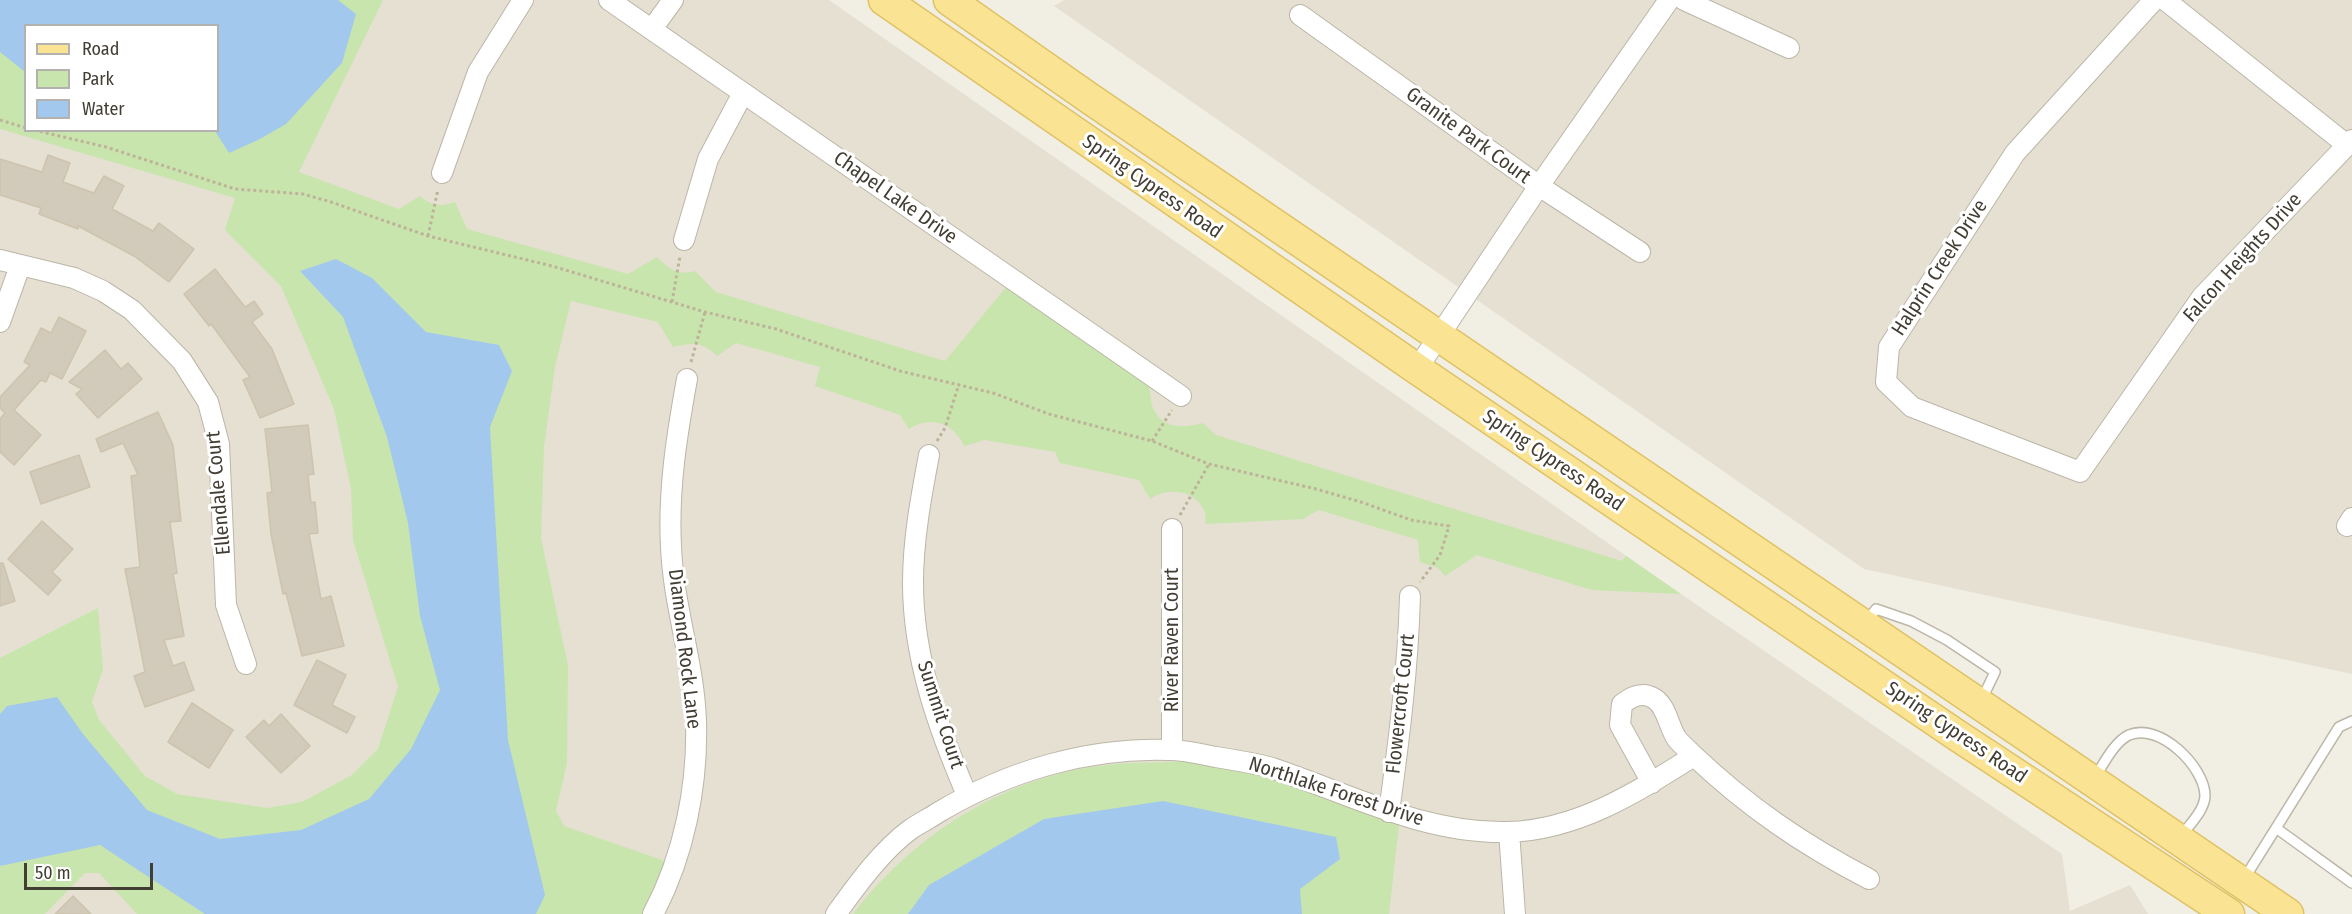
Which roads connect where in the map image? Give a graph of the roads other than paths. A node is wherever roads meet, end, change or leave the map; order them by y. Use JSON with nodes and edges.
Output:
{"nodes":[{"id":1,"x":523,"y":0,"type":"edge"},
{"id":2,"x":609,"y":0,"type":"edge"},
{"id":3,"x":673,"y":0,"type":"edge"},
{"id":4,"x":884,"y":0,"type":"edge"},
{"id":5,"x":949,"y":0,"type":"edge"},
{"id":6,"x":1669,"y":0,"type":"edge"},
{"id":7,"x":1684,"y":0,"type":"edge"},
{"id":8,"x":2154,"y":0,"type":"edge"},
{"id":9,"x":2165,"y":0,"type":"edge"},
{"id":10,"x":1300,"y":15,"type":"dead end"},
{"id":11,"x":652,"y":30,"type":"junction"},
{"id":12,"x":1789,"y":48,"type":"dead end"},
{"id":13,"x":743,"y":93,"type":"junction"},
{"id":14,"x":1089,"y":98,"type":"junction"},
{"id":15,"x":1069,"y":129,"type":"junction"},
{"id":16,"x":2349,"y":142,"type":"edge"},
{"id":17,"x":442,"y":173,"type":"road end"},
{"id":18,"x":1539,"y":186,"type":"junction"},
{"id":19,"x":684,"y":240,"type":"road end"},
{"id":20,"x":1641,"y":252,"type":"dead end"},
{"id":21,"x":0,"y":260,"type":"edge"},
{"id":22,"x":20,"y":266,"type":"junction"},
{"id":23,"x":0,"y":322,"type":"edge"},
{"id":24,"x":1439,"y":336,"type":"junction"},
{"id":25,"x":1417,"y":369,"type":"junction"},
{"id":26,"x":687,"y":378,"type":"road end"},
{"id":27,"x":1181,"y":396,"type":"road end"},
{"id":28,"x":929,"y":455,"type":"road end"},
{"id":29,"x":2080,"y":472,"type":"joint"},
{"id":30,"x":1172,"y":530,"type":"road end"},
{"id":31,"x":1410,"y":596,"type":"road end"},
{"id":32,"x":246,"y":664,"type":"dead end"},
{"id":33,"x":1979,"y":704,"type":"junction"},
{"id":34,"x":2352,"y":721,"type":"edge"},
{"id":35,"x":1959,"y":736,"type":"junction"},
{"id":36,"x":1172,"y":750,"type":"junction"},
{"id":37,"x":1694,"y":756,"type":"junction"},
{"id":38,"x":2092,"y":781,"type":"junction"},
{"id":39,"x":1652,"y":783,"type":"junction"},
{"id":40,"x":967,"y":795,"type":"junction"},
{"id":41,"x":1389,"y":812,"type":"junction"},
{"id":42,"x":2276,"y":828,"type":"junction"},
{"id":43,"x":1509,"y":832,"type":"junction"},
{"id":44,"x":2178,"y":839,"type":"junction"},
{"id":45,"x":1869,"y":879,"type":"dead end"},
{"id":46,"x":2242,"y":882,"type":"junction"},
{"id":47,"x":2352,"y":884,"type":"edge"},
{"id":48,"x":2221,"y":912,"type":"edge"},
{"id":49,"x":653,"y":914,"type":"edge"},
{"id":50,"x":836,"y":914,"type":"edge"},
{"id":51,"x":1515,"y":914,"type":"edge"},
{"id":52,"x":2288,"y":914,"type":"edge"}],
"edges":[{"from":1,"to":17,"type":"street"},
{"from":2,"to":11,"type":"street","name":"Chapel Lake Drive"},
{"from":3,"to":11,"type":"street"},
{"from":4,"to":15,"type":"main road","name":"Spring Cypress Road"},
{"from":5,"to":14,"type":"main road","name":"Spring Cypress Road"},
{"from":6,"to":18,"type":"street"},
{"from":7,"to":12,"type":"street"},
{"from":8,"to":29,"type":"street","name":"Halprin Creek Drive"},
{"from":9,"to":16,"type":"street"},
{"from":10,"to":18,"type":"street","name":"Granite Park Court"},
{"from":11,"to":13,"type":"street","name":"Chapel Lake Drive"},
{"from":13,"to":19,"type":"street"},
{"from":13,"to":27,"type":"street","name":"Chapel Lake Drive"},
{"from":14,"to":15,"type":"main road"},
{"from":14,"to":24,"type":"main road","name":"Spring Cypress Road"},
{"from":15,"to":25,"type":"main road","name":"Spring Cypress Road"},
{"from":16,"to":29,"type":"street","name":"Falcon Heights Drive"},
{"from":18,"to":20,"type":"street","name":"Granite Park Court"},
{"from":18,"to":24,"type":"street"},
{"from":21,"to":22,"type":"street","name":"Ellendale Court"},
{"from":22,"to":23,"type":"street"},
{"from":22,"to":32,"type":"street","name":"Ellendale Court"},
{"from":24,"to":25,"type":"street"},
{"from":24,"to":33,"type":"main road","name":"Spring Cypress Road"},
{"from":25,"to":35,"type":"main road","name":"Spring Cypress Road"},
{"from":26,"to":49,"type":"street","name":"Diamond Rock Lane"},
{"from":28,"to":40,"type":"street","name":"Summit Court"},
{"from":30,"to":36,"type":"street","name":"River Raven Court"},
{"from":31,"to":41,"type":"street","name":"Flowercroft Court"},
{"from":33,"to":35,"type":"main road"},
{"from":33,"to":38,"type":"main road","name":"Spring Cypress Road"},
{"from":34,"to":42,"type":"lane"},
{"from":35,"to":48,"type":"main road","name":"Spring Cypress Road"},
{"from":36,"to":40,"type":"street","name":"Northlake Forest Drive"},
{"from":36,"to":41,"type":"street","name":"Northlake Forest Drive"},
{"from":37,"to":39,"type":"street","name":"Northlake Forest Drive"},
{"from":37,"to":39,"type":"street"},
{"from":37,"to":45,"type":"street"},
{"from":38,"to":44,"type":"main road","name":"Spring Cypress Road"},
{"from":38,"to":44,"type":"lane"},
{"from":39,"to":43,"type":"street","name":"Northlake Forest Drive"},
{"from":40,"to":50,"type":"street","name":"Northlake Forest Drive"},
{"from":41,"to":43,"type":"street","name":"Northlake Forest Drive"},
{"from":42,"to":46,"type":"lane"},
{"from":42,"to":47,"type":"lane"},
{"from":43,"to":51,"type":"street"},
{"from":44,"to":46,"type":"main road","name":"Spring Cypress Road"},
{"from":46,"to":48,"type":"main road"},
{"from":46,"to":52,"type":"main road","name":"Spring Cypress Road"}]}
